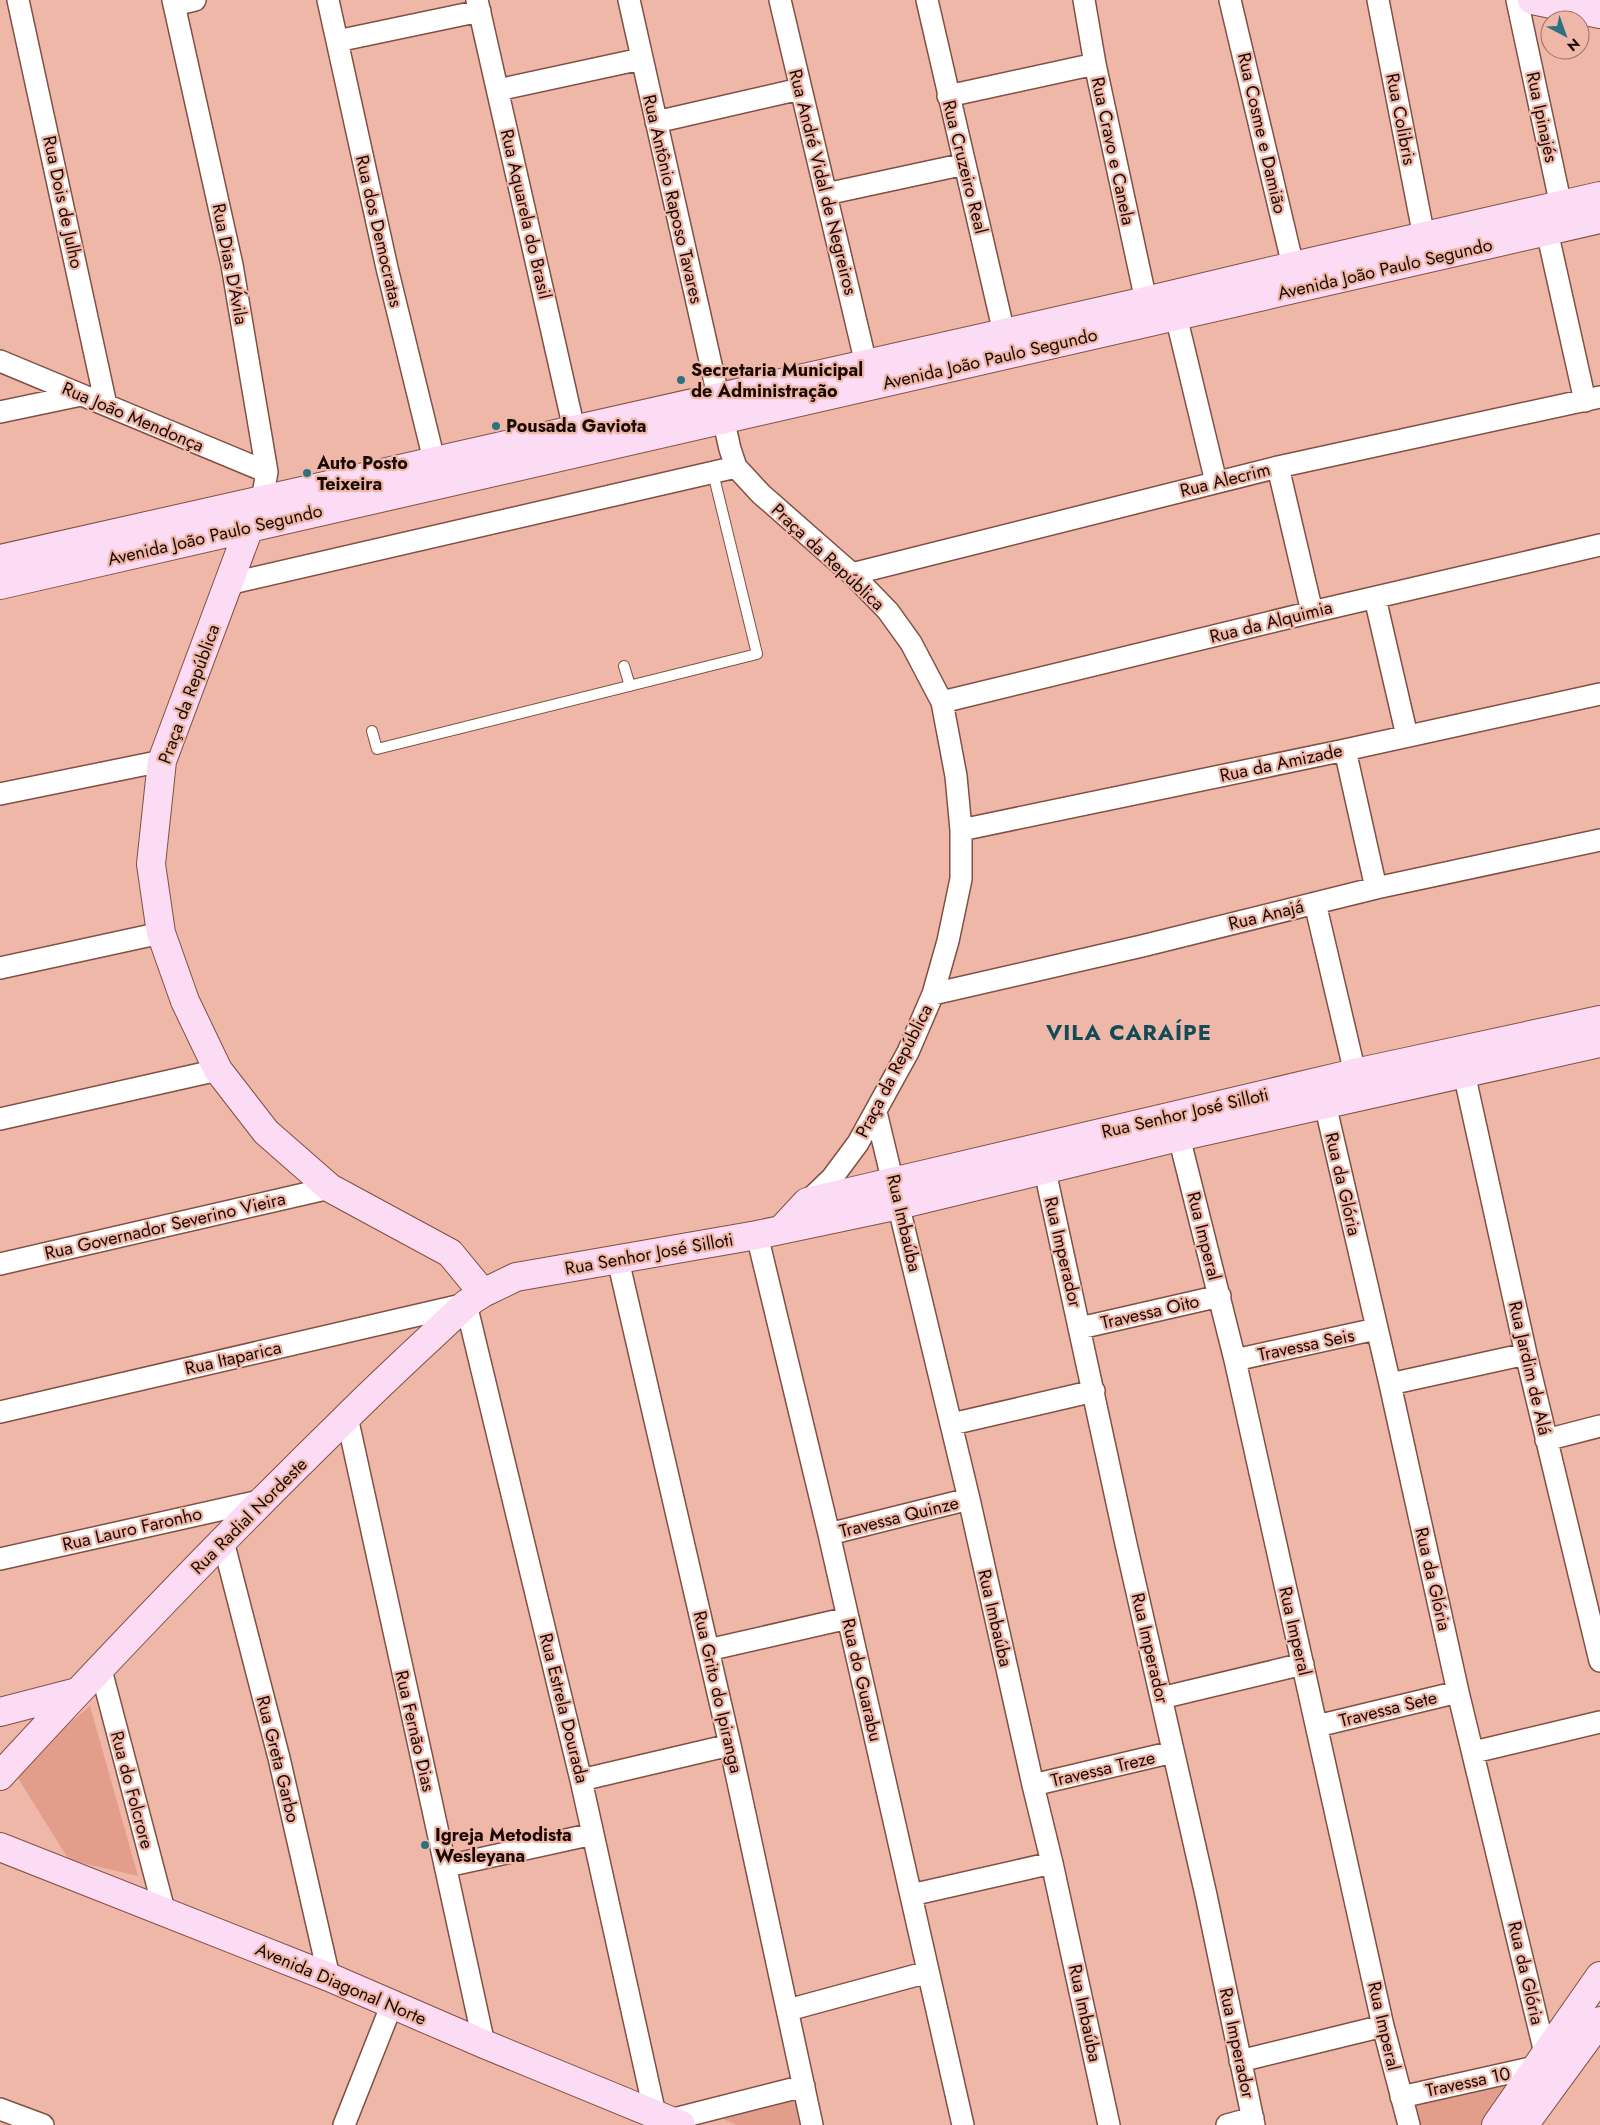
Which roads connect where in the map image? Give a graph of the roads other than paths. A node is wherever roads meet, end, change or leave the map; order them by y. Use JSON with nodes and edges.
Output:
{"nodes":[{"id":1,"x":18,"y":0,"type":"edge"},
{"id":2,"x":195,"y":0,"type":"edge"},
{"id":3,"x":328,"y":0,"type":"edge"},
{"id":4,"x":629,"y":0,"type":"edge"},
{"id":5,"x":780,"y":0,"type":"edge"},
{"id":6,"x":927,"y":0,"type":"edge"},
{"id":7,"x":1084,"y":0,"type":"edge"},
{"id":8,"x":1230,"y":0,"type":"edge"},
{"id":9,"x":1378,"y":0,"type":"edge"},
{"id":10,"x":1517,"y":0,"type":"edge"},
{"id":11,"x":1532,"y":0,"type":"edge"},
{"id":12,"x":173,"y":2,"type":"edge"},
{"id":13,"x":478,"y":6,"type":"edge"},
{"id":14,"x":1600,"y":14,"type":"edge"},
{"id":15,"x":337,"y":41,"type":"junction"},
{"id":16,"x":641,"y":59,"type":"junction"},
{"id":17,"x":1095,"y":64,"type":"junction"},
{"id":18,"x":800,"y":89,"type":"junction"},
{"id":19,"x":498,"y":90,"type":"junction"},
{"id":20,"x":948,"y":96,"type":"junction"},
{"id":21,"x":656,"y":122,"type":"junction"},
{"id":22,"x":965,"y":164,"type":"junction"},
{"id":23,"x":826,"y":194,"type":"junction"},
{"id":24,"x":1600,"y":196,"type":"edge"},
{"id":25,"x":1600,"y":219,"type":"edge"},
{"id":26,"x":1558,"y":221,"type":"junction"},
{"id":27,"x":1424,"y":237,"type":"junction"},
{"id":28,"x":1293,"y":266,"type":"junction"},
{"id":29,"x":1146,"y":301,"type":"junction"},
{"id":30,"x":1176,"y":316,"type":"junction"},
{"id":31,"x":1004,"y":333,"type":"junction"},
{"id":32,"x":0,"y":361,"type":"edge"},
{"id":33,"x":866,"y":364,"type":"junction"},
{"id":34,"x":80,"y":395,"type":"junction"},
{"id":35,"x":1593,"y":399,"type":"edge"},
{"id":36,"x":106,"y":405,"type":"junction"},
{"id":37,"x":721,"y":408,"type":"junction"},
{"id":38,"x":0,"y":412,"type":"edge"},
{"id":39,"x":574,"y":429,"type":"junction"},
{"id":40,"x":434,"y":460,"type":"junction"},
{"id":41,"x":1278,"y":467,"type":"junction"},
{"id":42,"x":736,"y":468,"type":"junction"},
{"id":43,"x":267,"y":472,"type":"junction"},
{"id":44,"x":713,"y":473,"type":"junction"},
{"id":45,"x":1216,"y":482,"type":"junction"},
{"id":46,"x":262,"y":500,"type":"junction"},
{"id":47,"x":249,"y":528,"type":"junction"},
{"id":48,"x":1600,"y":545,"type":"edge"},
{"id":49,"x":0,"y":559,"type":"edge"},
{"id":50,"x":852,"y":574,"type":"junction"},
{"id":51,"x":228,"y":584,"type":"junction"},
{"id":52,"x":0,"y":585,"type":"edge"},
{"id":53,"x":1375,"y":598,"type":"junction"},
{"id":54,"x":1312,"y":612,"type":"junction"},
{"id":55,"x":624,"y":666,"type":"dead end"},
{"id":56,"x":630,"y":686,"type":"junction"},
{"id":57,"x":1600,"y":694,"type":"edge"},
{"id":58,"x":942,"y":702,"type":"junction"},
{"id":59,"x":372,"y":731,"type":"dead end"},
{"id":60,"x":1407,"y":736,"type":"junction"},
{"id":61,"x":1345,"y":750,"type":"junction"},
{"id":62,"x":162,"y":761,"type":"junction"},
{"id":63,"x":0,"y":794,"type":"edge"},
{"id":64,"x":961,"y":830,"type":"junction"},
{"id":65,"x":1600,"y":840,"type":"edge"},
{"id":66,"x":1376,"y":888,"type":"junction"},
{"id":67,"x":1315,"y":903,"type":"junction"},
{"id":68,"x":161,"y":933,"type":"junction"},
{"id":69,"x":0,"y":968,"type":"edge"},
{"id":70,"x":933,"y":994,"type":"junction"},
{"id":71,"x":1600,"y":1020,"type":"edge"},
{"id":72,"x":1600,"y":1043,"type":"edge"},
{"id":73,"x":218,"y":1070,"type":"junction"},
{"id":74,"x":1355,"y":1073,"type":"junction"},
{"id":75,"x":1464,"y":1073,"type":"junction"},
{"id":76,"x":1325,"y":1104,"type":"junction"},
{"id":77,"x":876,"y":1112,"type":"junction"},
{"id":78,"x":0,"y":1119,"type":"edge"},
{"id":79,"x":1179,"y":1137,"type":"junction"},
{"id":80,"x":1045,"y":1171,"type":"junction"},
{"id":81,"x":330,"y":1188,"type":"junction"},
{"id":82,"x":897,"y":1193,"type":"junction"},
{"id":83,"x":808,"y":1202,"type":"junction"},
{"id":84,"x":769,"y":1232,"type":"junction"},
{"id":85,"x":618,"y":1260,"type":"junction"},
{"id":86,"x":0,"y":1264,"type":"edge"},
{"id":87,"x":516,"y":1277,"type":"joint"},
{"id":88,"x":1220,"y":1296,"type":"junction"},
{"id":89,"x":475,"y":1298,"type":"junction"},
{"id":90,"x":1080,"y":1328,"type":"junction"},
{"id":91,"x":1376,"y":1329,"type":"junction"},
{"id":92,"x":1526,"y":1354,"type":"junction"},
{"id":93,"x":1235,"y":1360,"type":"junction"},
{"id":94,"x":1390,"y":1384,"type":"junction"},
{"id":95,"x":1094,"y":1391,"type":"junction"},
{"id":96,"x":0,"y":1412,"type":"edge"},
{"id":97,"x":347,"y":1417,"type":"junction"},
{"id":98,"x":952,"y":1424,"type":"junction"},
{"id":99,"x":1600,"y":1426,"type":"edge"},
{"id":100,"x":1546,"y":1440,"type":"junction"},
{"id":101,"x":969,"y":1499,"type":"junction"},
{"id":102,"x":264,"y":1500,"type":"junction"},
{"id":103,"x":829,"y":1534,"type":"junction"},
{"id":104,"x":223,"y":1541,"type":"junction"},
{"id":105,"x":0,"y":1559,"type":"edge"},
{"id":106,"x":848,"y":1618,"type":"junction"},
{"id":107,"x":708,"y":1650,"type":"junction"},
{"id":108,"x":1600,"y":1661,"type":"edge"},
{"id":109,"x":1303,"y":1664,"type":"junction"},
{"id":110,"x":101,"y":1670,"type":"junction"},
{"id":111,"x":77,"y":1692,"type":"junction"},
{"id":112,"x":1458,"y":1692,"type":"junction"},
{"id":113,"x":1162,"y":1698,"type":"junction"},
{"id":114,"x":0,"y":1712,"type":"edge"},
{"id":115,"x":1600,"y":1722,"type":"edge"},
{"id":116,"x":1317,"y":1726,"type":"junction"},
{"id":117,"x":730,"y":1745,"type":"junction"},
{"id":118,"x":1173,"y":1752,"type":"junction"},
{"id":119,"x":1474,"y":1752,"type":"junction"},
{"id":120,"x":0,"y":1776,"type":"edge"},
{"id":121,"x":581,"y":1780,"type":"junction"},
{"id":122,"x":1033,"y":1785,"type":"junction"},
{"id":123,"x":593,"y":1834,"type":"junction"},
{"id":124,"x":0,"y":1847,"type":"edge"},
{"id":125,"x":1052,"y":1863,"type":"junction"},
{"id":126,"x":447,"y":1866,"type":"junction"},
{"id":127,"x":911,"y":1895,"type":"junction"},
{"id":128,"x":164,"y":1910,"type":"junction"},
{"id":129,"x":928,"y":1972,"type":"junction"},
{"id":130,"x":1600,"y":1976,"type":"edge"},
{"id":131,"x":329,"y":1978,"type":"junction"},
{"id":132,"x":392,"y":2004,"type":"junction"},
{"id":133,"x":788,"y":2010,"type":"junction"},
{"id":134,"x":1600,"y":2021,"type":"edge"},
{"id":135,"x":1383,"y":2026,"type":"junction"},
{"id":136,"x":484,"y":2044,"type":"junction"},
{"id":137,"x":1540,"y":2060,"type":"junction"},
{"id":138,"x":1240,"y":2061,"type":"junction"},
{"id":139,"x":804,"y":2086,"type":"junction"},
{"id":140,"x":1401,"y":2097,"type":"junction"},
{"id":141,"x":0,"y":2109,"type":"edge"},
{"id":142,"x":669,"y":2120,"type":"edge"},
{"id":143,"x":1253,"y":2122,"type":"edge"},
{"id":144,"x":43,"y":2125,"type":"edge"},
{"id":145,"x":344,"y":2125,"type":"edge"},
{"id":146,"x":812,"y":2125,"type":"edge"},
{"id":147,"x":963,"y":2125,"type":"edge"},
{"id":148,"x":1109,"y":2125,"type":"edge"},
{"id":149,"x":1227,"y":2125,"type":"edge"},
{"id":150,"x":1409,"y":2125,"type":"edge"},
{"id":151,"x":1496,"y":2125,"type":"edge"},
{"id":152,"x":1524,"y":2125,"type":"edge"}],
"edges":[{"from":1,"to":36,"type":"street","name":"Rua Dois de Julho"},
{"from":2,"to":12,"type":"street"},
{"from":3,"to":15,"type":"street","name":"Rua dos Democratas"},
{"from":4,"to":16,"type":"street","name":"Rua Antônio Raposo Tavares"},
{"from":5,"to":18,"type":"street","name":"Rua André Vidal de Negreiros"},
{"from":6,"to":20,"type":"street","name":"Rua Cruzeiro Real"},
{"from":7,"to":17,"type":"street","name":"Rua Cravo e Canela"},
{"from":8,"to":28,"type":"street","name":"Rua Cosme e Damião"},
{"from":9,"to":27,"type":"street","name":"Rua Colibris"},
{"from":10,"to":26,"type":"street","name":"Rua Ipinajés"},
{"from":11,"to":14,"type":"street"},
{"from":12,"to":43,"type":"street","name":"Rua Dias D'Ávila"},
{"from":13,"to":15,"type":"street"},
{"from":13,"to":19,"type":"street","name":"Rua Aquarela do Brasil"},
{"from":15,"to":40,"type":"street","name":"Rua dos Democratas"},
{"from":16,"to":19,"type":"street"},
{"from":16,"to":21,"type":"street","name":"Rua Antônio Raposo Tavares"},
{"from":17,"to":20,"type":"street"},
{"from":17,"to":29,"type":"street","name":"Rua Cravo e Canela"},
{"from":18,"to":21,"type":"street"},
{"from":18,"to":23,"type":"street","name":"Rua André Vidal de Negreiros"},
{"from":19,"to":39,"type":"street","name":"Rua Aquarela do Brasil"},
{"from":20,"to":22,"type":"street","name":"Rua Cruzeiro Real"},
{"from":21,"to":37,"type":"street","name":"Rua Antônio Raposo Tavares"},
{"from":22,"to":23,"type":"street"},
{"from":22,"to":31,"type":"street","name":"Rua Cruzeiro Real"},
{"from":23,"to":33,"type":"street","name":"Rua André Vidal de Negreiros"},
{"from":24,"to":26,"type":"street","name":"Avenida João Paulo Segundo"},
{"from":25,"to":26,"type":"street","name":"Avenida João Paulo Segundo"},
{"from":26,"to":27,"type":"street","name":"Avenida João Paulo Segundo"},
{"from":26,"to":30,"type":"street","name":"Avenida João Paulo Segundo"},
{"from":26,"to":35,"type":"street","name":"Rua Ipinajés"},
{"from":27,"to":28,"type":"street","name":"Avenida João Paulo Segundo"},
{"from":28,"to":29,"type":"street","name":"Avenida João Paulo Segundo"},
{"from":29,"to":31,"type":"street","name":"Avenida João Paulo Segundo"},
{"from":30,"to":37,"type":"street","name":"Avenida João Paulo Segundo"},
{"from":30,"to":45,"type":"street"},
{"from":31,"to":33,"type":"street","name":"Avenida João Paulo Segundo"},
{"from":32,"to":34,"type":"street","name":"Rua João Mendonça"},
{"from":33,"to":37,"type":"street","name":"Avenida João Paulo Segundo"},
{"from":34,"to":36,"type":"street","name":"Rua João Mendonça"},
{"from":34,"to":38,"type":"street"},
{"from":35,"to":41,"type":"street","name":"Rua Alecrim"},
{"from":36,"to":43,"type":"street","name":"Rua João Mendonça"},
{"from":37,"to":39,"type":"street","name":"Avenida João Paulo Segundo"},
{"from":37,"to":42,"type":"street","name":"Praça da República"},
{"from":37,"to":47,"type":"street","name":"Avenida João Paulo Segundo"},
{"from":39,"to":40,"type":"street","name":"Avenida João Paulo Segundo"},
{"from":40,"to":46,"type":"street","name":"Avenida João Paulo Segundo"},
{"from":41,"to":45,"type":"street","name":"Rua Alecrim"},
{"from":41,"to":54,"type":"street"},
{"from":42,"to":44,"type":"street"},
{"from":42,"to":50,"type":"street","name":"Praça da República"},
{"from":43,"to":46,"type":"street","name":"Rua Dias D'Ávila"},
{"from":44,"to":51,"type":"street"},
{"from":44,"to":56,"type":"lane"},
{"from":45,"to":50,"type":"street","name":"Rua Alecrim"},
{"from":46,"to":47,"type":"street","name":"Rua Dias D'Ávila"},
{"from":46,"to":49,"type":"street","name":"Avenida João Paulo Segundo"},
{"from":47,"to":51,"type":"street","name":"Praça da República"},
{"from":47,"to":52,"type":"street","name":"Avenida João Paulo Segundo"},
{"from":48,"to":53,"type":"street","name":"Rua da Alquimia"},
{"from":50,"to":58,"type":"street","name":"Praça da República"},
{"from":51,"to":62,"type":"street","name":"Praça da República"},
{"from":53,"to":54,"type":"street","name":"Rua da Alquimia"},
{"from":53,"to":60,"type":"street"},
{"from":54,"to":58,"type":"street","name":"Rua da Alquimia"},
{"from":55,"to":56,"type":"lane"},
{"from":56,"to":59,"type":"lane"},
{"from":57,"to":60,"type":"street","name":"Rua da Amizade"},
{"from":58,"to":64,"type":"street","name":"Praça da República"},
{"from":60,"to":61,"type":"street","name":"Rua da Amizade"},
{"from":61,"to":64,"type":"street","name":"Rua da Amizade"},
{"from":61,"to":66,"type":"street"},
{"from":62,"to":63,"type":"street"},
{"from":62,"to":68,"type":"street","name":"Praça da República"},
{"from":64,"to":70,"type":"street","name":"Praça da República"},
{"from":65,"to":66,"type":"street","name":"Rua Anajá"},
{"from":66,"to":67,"type":"street","name":"Rua Anajá"},
{"from":67,"to":70,"type":"street","name":"Rua Anajá"},
{"from":67,"to":74,"type":"street"},
{"from":68,"to":69,"type":"street"},
{"from":68,"to":73,"type":"street","name":"Praça da República"},
{"from":70,"to":77,"type":"street","name":"Praça da República"},
{"from":71,"to":74,"type":"street","name":"Rua Senhor José Silloti"},
{"from":72,"to":75,"type":"street","name":"Rua Senhor José Silloti"},
{"from":73,"to":78,"type":"street"},
{"from":73,"to":81,"type":"street","name":"Praça da República"},
{"from":74,"to":82,"type":"street","name":"Rua Senhor José Silloti"},
{"from":75,"to":76,"type":"street","name":"Rua Senhor José Silloti"},
{"from":75,"to":92,"type":"street","name":"Rua Jardim de Alá"},
{"from":76,"to":79,"type":"street","name":"Rua Senhor José Silloti"},
{"from":76,"to":91,"type":"street","name":"Rua da Glória"},
{"from":77,"to":82,"type":"street","name":"Rua Imbaúba"},
{"from":77,"to":83,"type":"street","name":"Praça da República"},
{"from":79,"to":80,"type":"street","name":"Rua Senhor José Silloti"},
{"from":79,"to":88,"type":"street","name":"Rua Imperal"},
{"from":80,"to":82,"type":"street","name":"Rua Senhor José Silloti"},
{"from":80,"to":90,"type":"street","name":"Rua Imperador"},
{"from":81,"to":86,"type":"street","name":"Rua Governador Severino Vieira"},
{"from":81,"to":89,"type":"street","name":"Praça da República"},
{"from":82,"to":83,"type":"street","name":"Rua Senhor José Silloti"},
{"from":82,"to":84,"type":"street","name":"Rua Senhor José Silloti"},
{"from":82,"to":98,"type":"street","name":"Rua Imbaúba"},
{"from":83,"to":84,"type":"street"},
{"from":84,"to":85,"type":"street","name":"Rua Senhor José Silloti"},
{"from":84,"to":103,"type":"street","name":"Rua do Guarabu"},
{"from":85,"to":87,"type":"street","name":"Rua Senhor José Silloti"},
{"from":85,"to":107,"type":"street","name":"Rua Grito do Ipiranga"},
{"from":87,"to":89,"type":"street","name":"Rua Radial Nordeste"},
{"from":88,"to":90,"type":"street","name":"Travessa Oito"},
{"from":88,"to":93,"type":"street","name":"Rua Imperal"},
{"from":89,"to":96,"type":"street","name":"Rua Itaparica"},
{"from":89,"to":97,"type":"street","name":"Rua Radial Nordeste"},
{"from":89,"to":121,"type":"street","name":"Rua Estrela Dourada"},
{"from":90,"to":95,"type":"street","name":"Rua Imperador"},
{"from":91,"to":93,"type":"street","name":"Travessa Seis"},
{"from":91,"to":94,"type":"street","name":"Rua da Glória"},
{"from":92,"to":94,"type":"street"},
{"from":92,"to":100,"type":"street","name":"Rua Jardim de Alá"},
{"from":93,"to":109,"type":"street","name":"Rua Imperal"},
{"from":94,"to":112,"type":"street","name":"Rua da Glória"},
{"from":95,"to":98,"type":"street"},
{"from":95,"to":113,"type":"street","name":"Rua Imperador"},
{"from":97,"to":102,"type":"street","name":"Rua Radial Nordeste"},
{"from":97,"to":126,"type":"street","name":"Rua Fernão Dias"},
{"from":98,"to":101,"type":"street","name":"Rua Imbaúba"},
{"from":99,"to":100,"type":"street"},
{"from":100,"to":108,"type":"street","name":"Rua Jardim de Alá"},
{"from":101,"to":103,"type":"street","name":"Travessa Quinze"},
{"from":101,"to":122,"type":"street","name":"Rua Imbaúba"},
{"from":102,"to":104,"type":"street","name":"Rua Radial Nordeste"},
{"from":102,"to":105,"type":"street","name":"Rua Lauro Faronho"},
{"from":103,"to":106,"type":"street","name":"Rua do Guarabu"},
{"from":104,"to":110,"type":"street","name":"Rua Radial Nordeste"},
{"from":104,"to":131,"type":"street","name":"Rua Greta Garbo"},
{"from":106,"to":107,"type":"street"},
{"from":106,"to":127,"type":"street","name":"Rua do Guarabu"},
{"from":107,"to":117,"type":"street","name":"Rua Grito do Ipiranga"},
{"from":109,"to":113,"type":"street"},
{"from":109,"to":116,"type":"street","name":"Rua Imperal"},
{"from":110,"to":111,"type":"street","name":"Rua Radial Nordeste"},
{"from":110,"to":128,"type":"street","name":"Rua do Folcrore"},
{"from":111,"to":114,"type":"street"},
{"from":111,"to":120,"type":"street","name":"Rua Radial Nordeste"},
{"from":112,"to":116,"type":"street","name":"Travessa Sete"},
{"from":112,"to":119,"type":"street","name":"Rua da Glória"},
{"from":113,"to":118,"type":"street","name":"Rua Imperador"},
{"from":115,"to":119,"type":"street"},
{"from":116,"to":135,"type":"street","name":"Rua Imperal"},
{"from":117,"to":121,"type":"street"},
{"from":117,"to":133,"type":"street","name":"Rua Grito do Ipiranga"},
{"from":118,"to":122,"type":"street","name":"Travessa Treze"},
{"from":118,"to":138,"type":"street","name":"Rua Imperador"},
{"from":119,"to":137,"type":"street","name":"Rua da Glória"},
{"from":121,"to":123,"type":"street","name":"Rua Estrela Dourada"},
{"from":122,"to":125,"type":"street","name":"Rua Imbaúba"},
{"from":123,"to":126,"type":"street"},
{"from":123,"to":142,"type":"street","name":"Rua Estrela Dourada"},
{"from":124,"to":128,"type":"street","name":"Avenida Diagonal Norte"},
{"from":125,"to":127,"type":"street"},
{"from":125,"to":148,"type":"street","name":"Rua Imbaúba"},
{"from":126,"to":136,"type":"street","name":"Rua Fernão Dias"},
{"from":127,"to":129,"type":"street","name":"Rua do Guarabu"},
{"from":128,"to":131,"type":"street","name":"Avenida Diagonal Norte"},
{"from":129,"to":133,"type":"street"},
{"from":129,"to":147,"type":"street","name":"Rua do Guarabu"},
{"from":130,"to":137,"type":"street"},
{"from":131,"to":132,"type":"street","name":"Avenida Diagonal Norte"},
{"from":132,"to":136,"type":"street","name":"Avenida Diagonal Norte"},
{"from":132,"to":145,"type":"street"},
{"from":133,"to":139,"type":"street","name":"Rua Grito do Ipiranga"},
{"from":134,"to":152,"type":"street"},
{"from":135,"to":138,"type":"street"},
{"from":135,"to":140,"type":"street","name":"Rua Imperal"},
{"from":136,"to":142,"type":"street","name":"Avenida Diagonal Norte"},
{"from":137,"to":140,"type":"street","name":"Travessa 10"},
{"from":137,"to":151,"type":"street"},
{"from":138,"to":143,"type":"street","name":"Rua Imperador"},
{"from":139,"to":142,"type":"street"},
{"from":139,"to":146,"type":"street","name":"Rua Grito do Ipiranga"},
{"from":140,"to":150,"type":"street","name":"Rua Imperal"},
{"from":141,"to":144,"type":"street"},
{"from":143,"to":149,"type":"street"}]}
